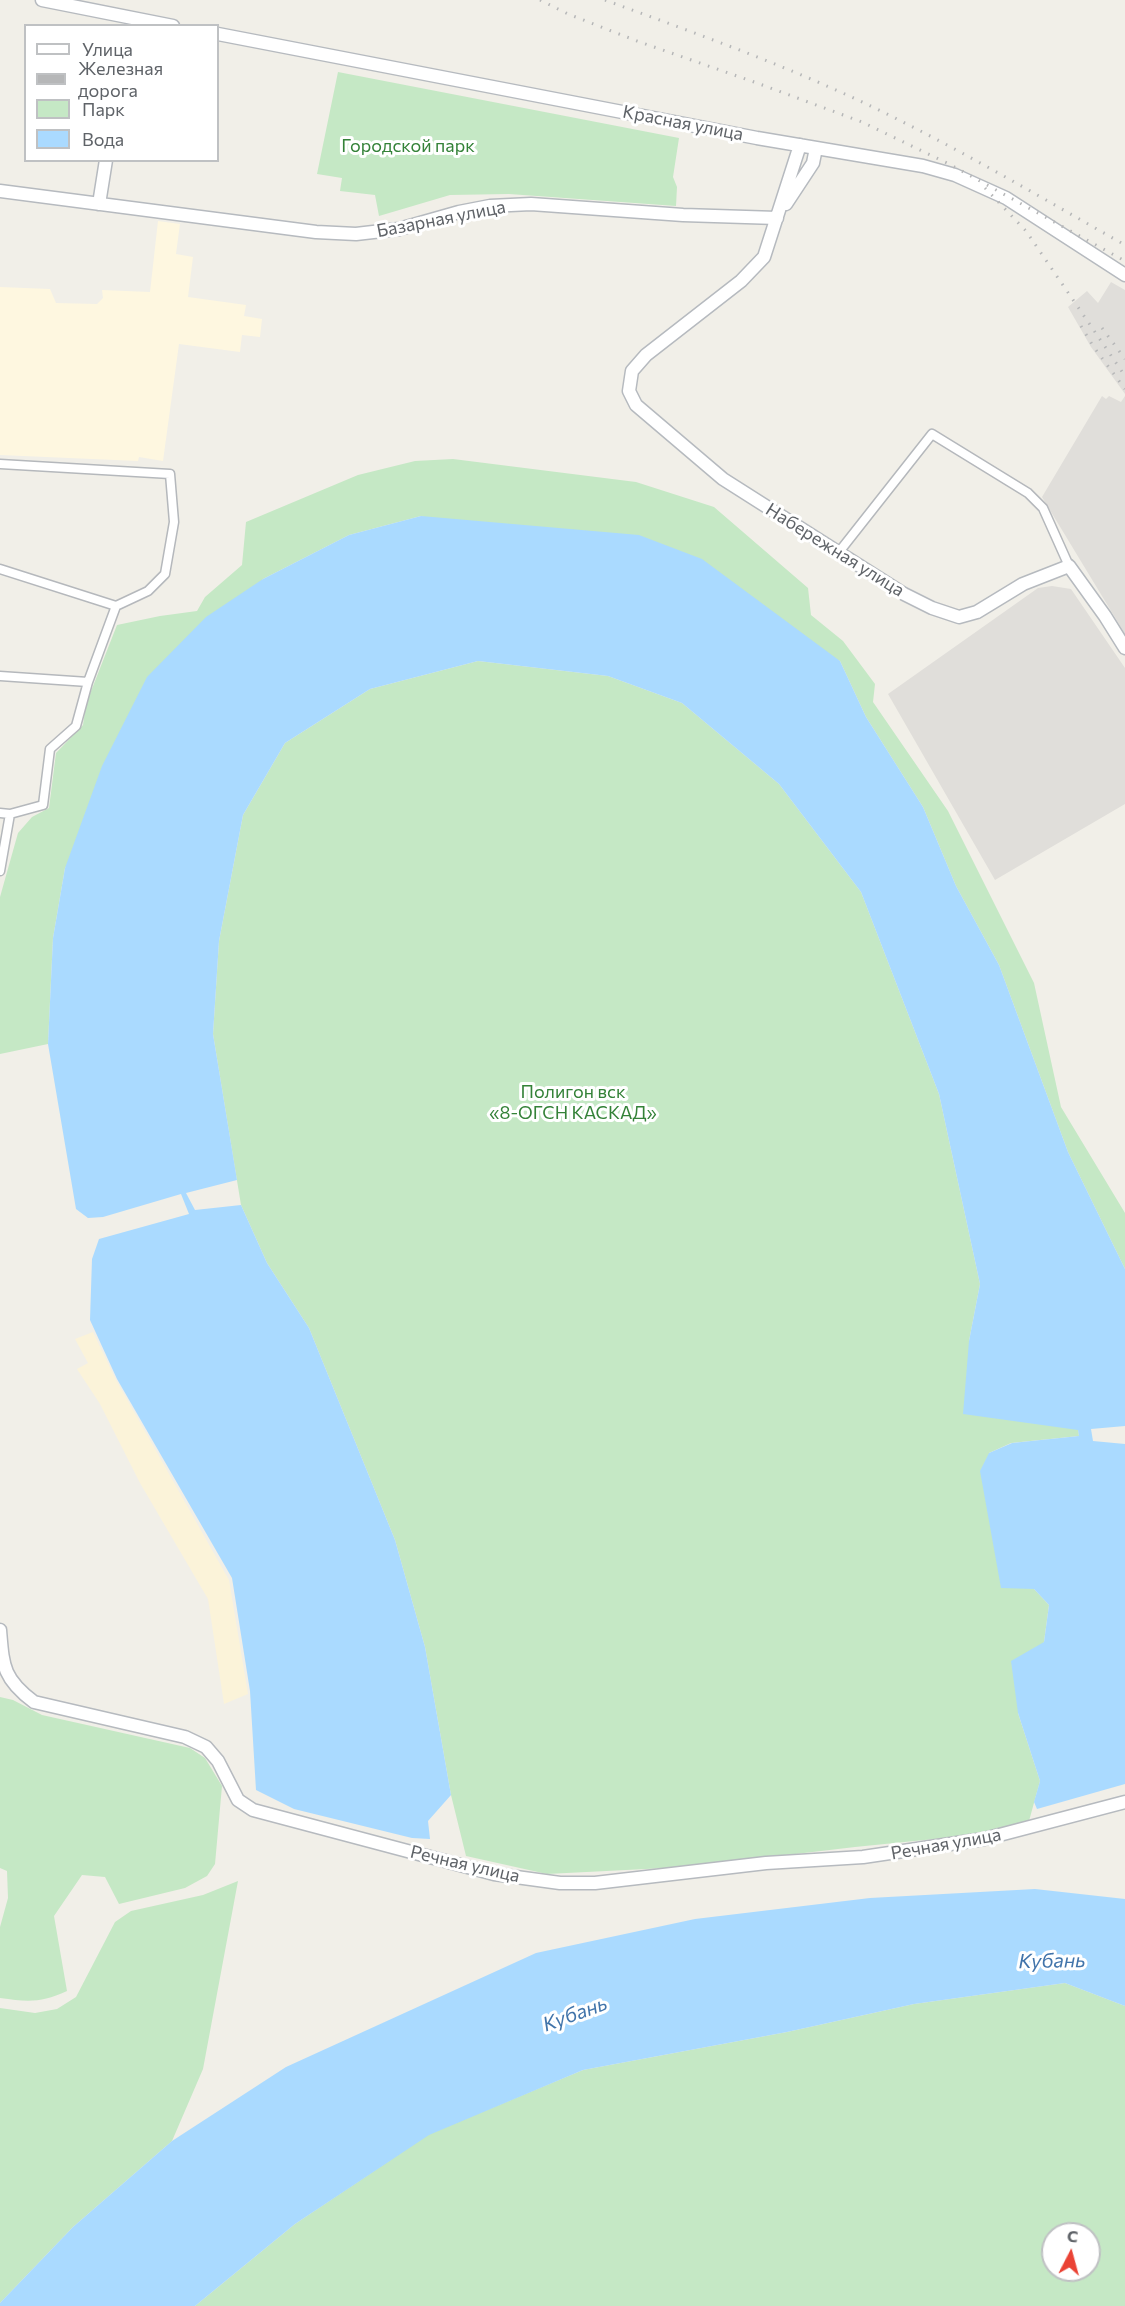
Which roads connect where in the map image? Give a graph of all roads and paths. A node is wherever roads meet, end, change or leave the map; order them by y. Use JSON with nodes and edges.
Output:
{"nodes":[{"id":1,"x":42,"y":0,"type":"edge"},
{"id":2,"x":128,"y":21,"type":"edge"},
{"id":3,"x":154,"y":24,"type":"edge"},
{"id":4,"x":219,"y":34,"type":"edge"},
{"id":5,"x":800,"y":145,"type":"junction"},
{"id":6,"x":816,"y":148,"type":"junction"},
{"id":7,"x":106,"y":162,"type":"edge"},
{"id":8,"x":0,"y":190,"type":"edge"},
{"id":9,"x":99,"y":204,"type":"junction"},
{"id":10,"x":777,"y":218,"type":"junction"},
{"id":11,"x":1125,"y":275,"type":"edge"},
{"id":12,"x":0,"y":464,"type":"edge"},
{"id":13,"x":839,"y":552,"type":"junction"},
{"id":14,"x":1070,"y":566,"type":"junction"},
{"id":15,"x":0,"y":569,"type":"edge"},
{"id":16,"x":116,"y":606,"type":"junction"},
{"id":17,"x":1125,"y":648,"type":"edge"},
{"id":18,"x":0,"y":676,"type":"edge"},
{"id":19,"x":88,"y":682,"type":"junction"},
{"id":20,"x":0,"y":813,"type":"edge"},
{"id":21,"x":10,"y":814,"type":"junction"},
{"id":22,"x":0,"y":871,"type":"edge"},
{"id":23,"x":0,"y":1630,"type":"edge"},
{"id":24,"x":1125,"y":1802,"type":"edge"}],
"edges":[{"from":1,"to":2,"type":"main road"},
{"from":2,"to":3,"type":"main road"},
{"from":4,"to":5,"type":"main road","name":"Красная улица"},
{"from":5,"to":6,"type":"main road","name":"Красная улица"},
{"from":5,"to":10,"type":"main road"},
{"from":6,"to":10,"type":"main road"},
{"from":6,"to":11,"type":"main road","name":"Красная улица"},
{"from":7,"to":9,"type":"main road"},
{"from":8,"to":9,"type":"main road","name":"Базарная улица"},
{"from":9,"to":10,"type":"main road","name":"Базарная улица"},
{"from":10,"to":13,"type":"main road","name":"Набережная улица"},
{"from":12,"to":16,"type":"street"},
{"from":13,"to":14,"type":"main road","name":"Набережная улица"},
{"from":13,"to":14,"type":"street"},
{"from":14,"to":17,"type":"main road"},
{"from":15,"to":16,"type":"street"},
{"from":16,"to":19,"type":"street"},
{"from":18,"to":19,"type":"street"},
{"from":19,"to":21,"type":"street"},
{"from":20,"to":21,"type":"street"},
{"from":21,"to":22,"type":"street"},
{"from":23,"to":24,"type":"main road","name":"Речная улица"}]}
